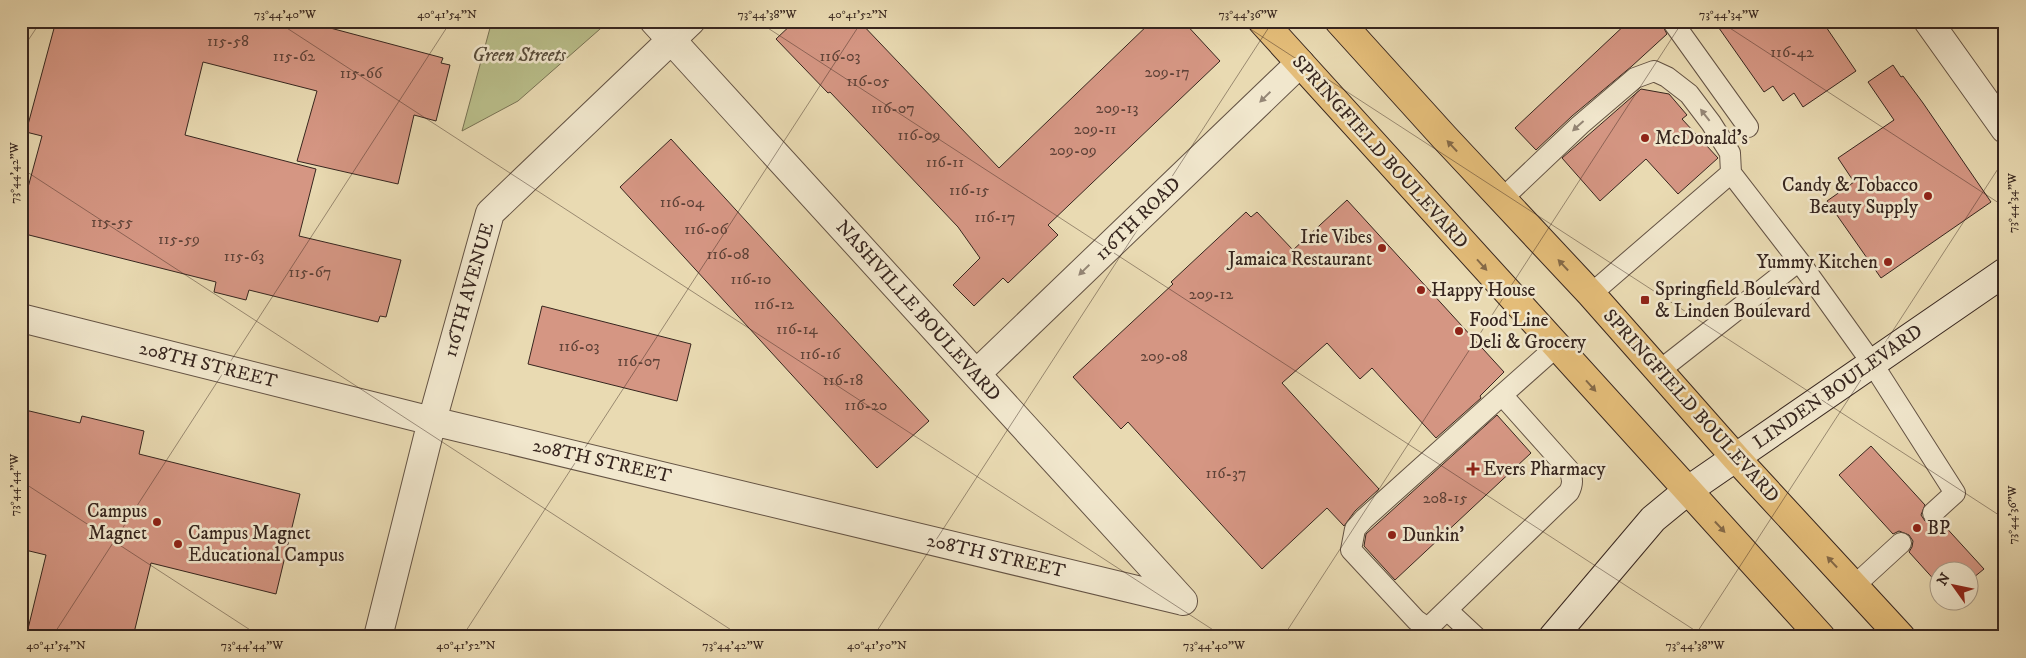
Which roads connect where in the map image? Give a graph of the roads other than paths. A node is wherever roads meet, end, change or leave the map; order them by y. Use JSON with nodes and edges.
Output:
{"nodes":[{"id":1,"x":691,"y":21,"type":"edge"},
{"id":2,"x":1262,"y":21,"type":"edge"},
{"id":3,"x":1339,"y":21,"type":"edge"},
{"id":4,"x":1672,"y":21,"type":"edge"},
{"id":5,"x":1928,"y":21,"type":"edge"},
{"id":6,"x":662,"y":31,"type":"edge"},
{"id":7,"x":1300,"y":63,"type":"junction"},
{"id":8,"x":1748,"y":127,"type":"dead end"},
{"id":9,"x":2005,"y":129,"type":"edge"},
{"id":10,"x":1730,"y":173,"type":"junction"},
{"id":11,"x":1502,"y":199,"type":"junction"},
{"id":12,"x":1799,"y":261,"type":"junction"},
{"id":13,"x":2005,"y":272,"type":"edge"},
{"id":14,"x":1591,"y":294,"type":"junction"},
{"id":15,"x":21,"y":318,"type":"edge"},
{"id":16,"x":1556,"y":347,"type":"junction"},
{"id":17,"x":1872,"y":363,"type":"junction"},
{"id":18,"x":1659,"y":371,"type":"junction"},
{"id":19,"x":976,"y":374,"type":"junction"},
{"id":20,"x":1502,"y":395,"type":"junction"},
{"id":21,"x":432,"y":421,"type":"junction"},
{"id":22,"x":1736,"y":458,"type":"junction"},
{"id":23,"x":1687,"y":492,"type":"junction"},
{"id":24,"x":1932,"y":513,"type":"dead end"},
{"id":25,"x":1901,"y":543,"type":"dead end"},
{"id":26,"x":1854,"y":586,"type":"junction"},
{"id":27,"x":1183,"y":601,"type":"joint"},
{"id":28,"x":1447,"y":610,"type":"junction"},
{"id":29,"x":378,"y":637,"type":"edge"},
{"id":30,"x":1476,"y":637,"type":"edge"},
{"id":31,"x":1553,"y":637,"type":"edge"},
{"id":32,"x":1821,"y":637,"type":"edge"},
{"id":33,"x":1901,"y":637,"type":"edge"}],
"edges":[{"from":1,"to":6,"type":"street","name":"116TH AVENUE"},
{"from":2,"to":7,"type":"main road","name":"SPRINGFIELD BOULEVARD"},
{"from":11,"to":3,"type":"main road","name":"SPRINGFIELD BOULEVARD","one_way":true},
{"from":4,"to":8,"type":"lane"},
{"from":5,"to":9,"type":"street"},
{"from":6,"to":19,"type":"street","name":"NASHVILLE BOULEVARD"},
{"from":6,"to":21,"type":"street","name":"116TH AVENUE"},
{"from":7,"to":16,"type":"main road","name":"SPRINGFIELD BOULEVARD","one_way":true},
{"from":7,"to":19,"type":"street","name":"116TH ROAD","one_way":true},
{"from":10,"to":11,"type":"lane","one_way":true},
{"from":10,"to":12,"type":"lane"},
{"from":10,"to":14,"type":"lane"},
{"from":14,"to":11,"type":"main road","name":"SPRINGFIELD BOULEVARD","one_way":true},
{"from":12,"to":17,"type":"lane"},
{"from":12,"to":18,"type":"lane"},
{"from":13,"to":17,"type":"street","name":"LINDEN BOULEVARD"},
{"from":14,"to":18,"type":"main road","name":"SPRINGFIELD BOULEVARD"},
{"from":15,"to":21,"type":"street","name":"208TH STREET"},
{"from":16,"to":20,"type":"lane"},
{"from":16,"to":23,"type":"main road","name":"SPRINGFIELD BOULEVARD","one_way":true},
{"from":17,"to":22,"type":"street","name":"LINDEN BOULEVARD"},
{"from":17,"to":24,"type":"lane"},
{"from":18,"to":22,"type":"main road","name":"SPRINGFIELD BOULEVARD"},
{"from":19,"to":27,"type":"street","name":"NASHVILLE BOULEVARD"},
{"from":20,"to":28,"type":"lane"},
{"from":20,"to":28,"type":"lane"},
{"from":21,"to":27,"type":"street","name":"208TH STREET"},
{"from":21,"to":29,"type":"street","name":"116TH AVENUE"},
{"from":22,"to":23,"type":"street","name":"LINDEN BOULEVARD"},
{"from":26,"to":22,"type":"main road","name":"SPRINGFIELD BOULEVARD","one_way":true},
{"from":23,"to":31,"type":"street","name":"LINDEN BOULEVARD"},
{"from":23,"to":32,"type":"main road","name":"SPRINGFIELD BOULEVARD","one_way":true},
{"from":25,"to":26,"type":"lane"},
{"from":26,"to":33,"type":"main road","name":"SPRINGFIELD BOULEVARD"},
{"from":28,"to":30,"type":"lane"}]}
